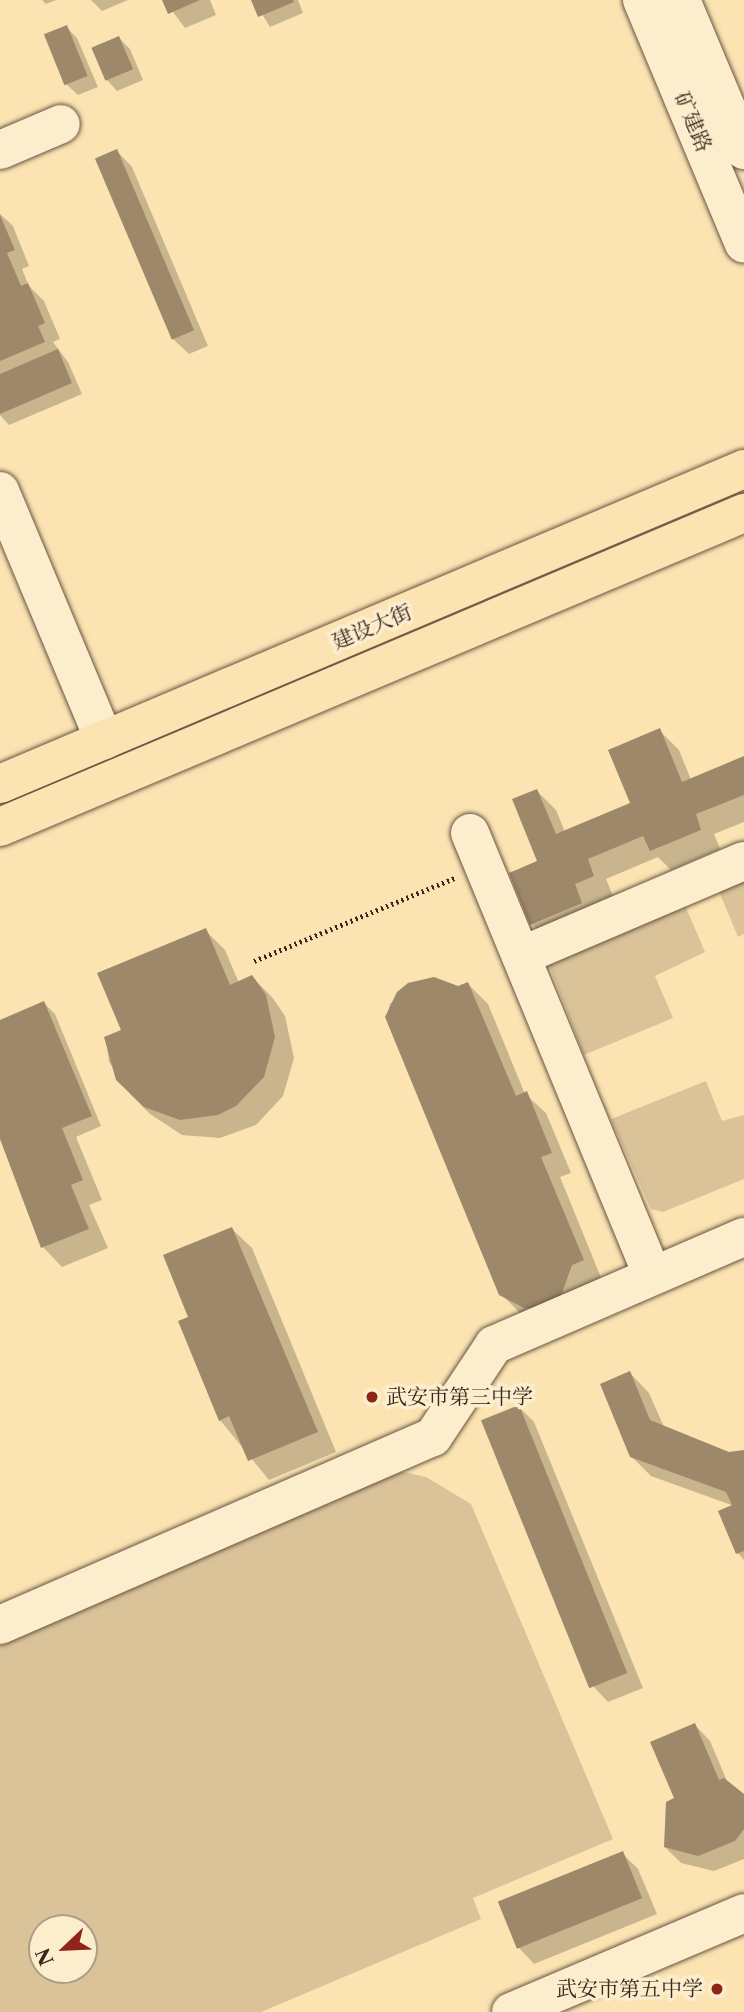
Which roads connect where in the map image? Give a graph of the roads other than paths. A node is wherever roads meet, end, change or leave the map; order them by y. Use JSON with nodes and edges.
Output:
{"nodes":[{"id":1,"x":642,"y":0,"type":"edge"},
{"id":2,"x":681,"y":0,"type":"edge"},
{"id":3,"x":61,"y":124,"type":"dead end"},
{"id":4,"x":0,"y":150,"type":"edge"},
{"id":5,"x":744,"y":150,"type":"edge"},
{"id":6,"x":744,"y":244,"type":"edge"},
{"id":7,"x":744,"y":469,"type":"edge"},
{"id":8,"x":0,"y":491,"type":"edge"},
{"id":9,"x":744,"y":513,"type":"edge"},
{"id":10,"x":104,"y":740,"type":"junction"},
{"id":11,"x":0,"y":784,"type":"edge"},
{"id":12,"x":0,"y":827,"type":"edge"},
{"id":13,"x":477,"y":849,"type":"road end"},
{"id":14,"x":744,"y":861,"type":"edge"},
{"id":15,"x":521,"y":956,"type":"junction"},
{"id":16,"x":744,"y":1237,"type":"edge"},
{"id":17,"x":653,"y":1276,"type":"junction"},
{"id":18,"x":0,"y":1625,"type":"edge"},
{"id":19,"x":744,"y":1913,"type":"edge"},
{"id":20,"x":511,"y":2012,"type":"edge"}],
"edges":[{"from":1,"to":6,"type":"street","name":"矿建路"},
{"from":2,"to":5,"type":"street","name":"矿建路"},
{"from":3,"to":4,"type":"street"},
{"from":7,"to":10,"type":"main road","name":"建设大街"},
{"from":8,"to":10,"type":"street"},
{"from":9,"to":12,"type":"main road","name":"建设大街"},
{"from":10,"to":11,"type":"main road","name":"建设大街"},
{"from":13,"to":15,"type":"street"},
{"from":14,"to":15,"type":"street"},
{"from":15,"to":17,"type":"street"},
{"from":16,"to":17,"type":"street"},
{"from":17,"to":18,"type":"street"},
{"from":19,"to":20,"type":"street"}]}
